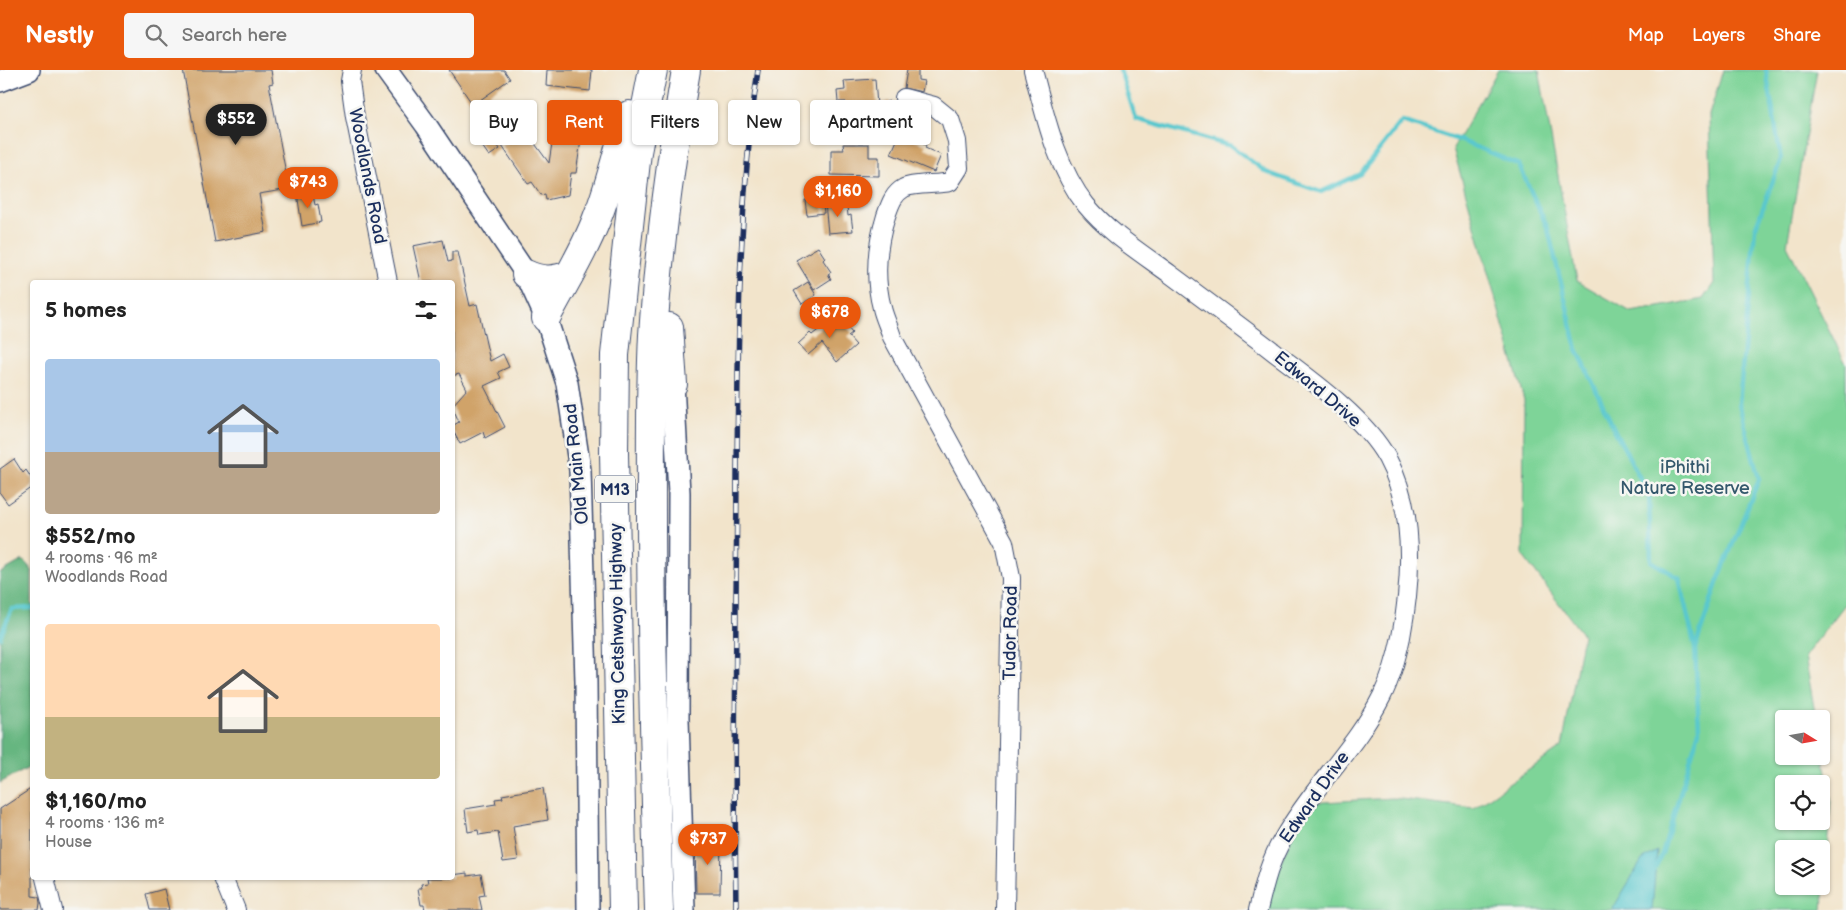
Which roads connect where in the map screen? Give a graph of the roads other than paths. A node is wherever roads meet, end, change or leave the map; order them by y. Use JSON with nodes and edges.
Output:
{"nodes":[{"id":1,"x":29,"y":70,"type":"edge"},
{"id":2,"x":352,"y":70,"type":"edge"},
{"id":3,"x":386,"y":70,"type":"edge"},
{"id":4,"x":645,"y":70,"type":"edge"},
{"id":5,"x":653,"y":70,"type":"edge"},
{"id":6,"x":686,"y":70,"type":"edge"},
{"id":7,"x":1033,"y":70,"type":"edge"},
{"id":8,"x":0,"y":81,"type":"edge"},
{"id":9,"x":904,"y":98,"type":"dead end"},
{"id":10,"x":661,"y":236,"type":"junction"},
{"id":11,"x":526,"y":274,"type":"junction"},
{"id":12,"x":569,"y":275,"type":"junction"},
{"id":13,"x":388,"y":280,"type":"edge"},
{"id":14,"x":546,"y":318,"type":"junction"},
{"id":15,"x":673,"y":384,"type":"joint"},
{"id":16,"x":46,"y":880,"type":"edge"},
{"id":17,"x":224,"y":880,"type":"edge"},
{"id":18,"x":53,"y":910,"type":"edge"},
{"id":19,"x":236,"y":910,"type":"edge"},
{"id":20,"x":588,"y":910,"type":"edge"},
{"id":21,"x":623,"y":910,"type":"edge"},
{"id":22,"x":659,"y":910,"type":"edge"},
{"id":23,"x":684,"y":910,"type":"edge"},
{"id":24,"x":1005,"y":910,"type":"edge"},
{"id":25,"x":1258,"y":910,"type":"edge"}],
"edges":[{"from":1,"to":8,"type":"street"},
{"from":2,"to":13,"type":"street","name":"Woodlands Road"},
{"from":3,"to":11,"type":"street","name":"Old Main Road"},
{"from":4,"to":12,"type":"highway"},
{"from":5,"to":21,"type":"highway","name":"King Cetshwayo Highway","number":"M13"},
{"from":6,"to":10,"type":"highway","name":"King Cetshwayo Highway","number":"M13"},
{"from":7,"to":25,"type":"street","name":"Edward Drive"},
{"from":9,"to":24,"type":"street","name":"Tudor Road"},
{"from":10,"to":15,"type":"highway"},
{"from":10,"to":22,"type":"highway","name":"King Cetshwayo Highway","number":"M13"},
{"from":11,"to":12,"type":"highway"},
{"from":11,"to":14,"type":"street","name":"Old Main Road"},
{"from":12,"to":14,"type":"highway"},
{"from":14,"to":20,"type":"street","name":"Old Main Road"},
{"from":15,"to":23,"type":"street"},
{"from":16,"to":18,"type":"street"},
{"from":17,"to":19,"type":"street"}]}
